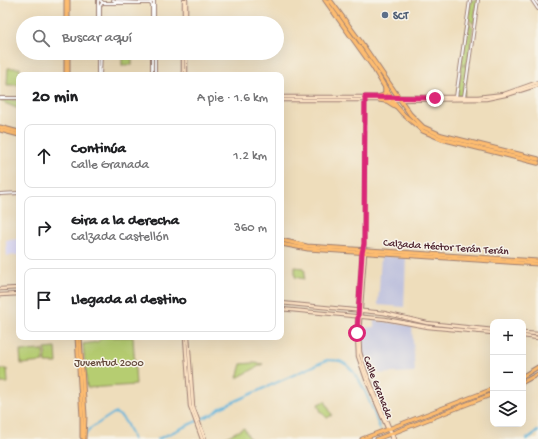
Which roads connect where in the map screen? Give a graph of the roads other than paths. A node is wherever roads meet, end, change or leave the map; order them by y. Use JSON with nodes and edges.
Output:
{"nodes":[{"id":1,"x":67,"y":0,"type":"edge"},
{"id":2,"x":99,"y":0,"type":"edge"},
{"id":3,"x":113,"y":0,"type":"edge"},
{"id":4,"x":154,"y":0,"type":"edge"},
{"id":5,"x":185,"y":0,"type":"edge"},
{"id":6,"x":325,"y":0,"type":"edge"},
{"id":7,"x":330,"y":0,"type":"edge"},
{"id":8,"x":470,"y":0,"type":"edge"},
{"id":9,"x":478,"y":0,"type":"edge"},
{"id":10,"x":532,"y":0,"type":"edge"},
{"id":11,"x":535,"y":0,"type":"edge"},
{"id":12,"x":140,"y":1,"type":"edge"},
{"id":13,"x":103,"y":3,"type":"junction"},
{"id":14,"x":110,"y":3,"type":"junction"},
{"id":15,"x":150,"y":3,"type":"junction"},
{"id":16,"x":538,"y":4,"type":"edge"},
{"id":17,"x":538,"y":9,"type":"edge"},
{"id":18,"x":67,"y":16,"type":"edge"},
{"id":19,"x":99,"y":16,"type":"edge"},
{"id":20,"x":99,"y":16,"type":"edge"},
{"id":21,"x":153,"y":16,"type":"edge"},
{"id":22,"x":153,"y":16,"type":"edge"},
{"id":23,"x":185,"y":16,"type":"edge"},
{"id":24,"x":347,"y":31,"type":"junction"},
{"id":25,"x":355,"y":35,"type":"junction"},
{"id":26,"x":67,"y":60,"type":"edge"},
{"id":27,"x":99,"y":60,"type":"edge"},
{"id":28,"x":153,"y":60,"type":"edge"},
{"id":29,"x":185,"y":60,"type":"edge"},
{"id":30,"x":67,"y":72,"type":"edge"},
{"id":31,"x":99,"y":72,"type":"edge"},
{"id":32,"x":153,"y":72,"type":"edge"},
{"id":33,"x":185,"y":72,"type":"edge"},
{"id":34,"x":538,"y":84,"type":"edge"},
{"id":35,"x":385,"y":87,"type":"junction"},
{"id":36,"x":464,"y":97,"type":"junction"},
{"id":37,"x":0,"y":98,"type":"edge"},
{"id":38,"x":16,"y":98,"type":"edge"},
{"id":39,"x":365,"y":98,"type":"junction"},
{"id":40,"x":284,"y":99,"type":"edge"},
{"id":41,"x":379,"y":99,"type":"junction"},
{"id":42,"x":391,"y":99,"type":"junction"},
{"id":43,"x":398,"y":99,"type":"junction"},
{"id":44,"x":456,"y":99,"type":"junction"},
{"id":45,"x":396,"y":106,"type":"junction"},
{"id":46,"x":0,"y":127,"type":"edge"},
{"id":47,"x":0,"y":130,"type":"edge"},
{"id":48,"x":16,"y":131,"type":"edge"},
{"id":49,"x":16,"y":134,"type":"edge"},
{"id":50,"x":538,"y":159,"type":"edge"},
{"id":51,"x":538,"y":163,"type":"edge"},
{"id":52,"x":16,"y":193,"type":"edge"},
{"id":53,"x":0,"y":194,"type":"edge"},
{"id":54,"x":284,"y":241,"type":"edge"},
{"id":55,"x":284,"y":245,"type":"edge"},
{"id":56,"x":363,"y":251,"type":"junction"},
{"id":57,"x":524,"y":260,"type":"junction"},
{"id":58,"x":509,"y":262,"type":"junction"},
{"id":59,"x":537,"y":263,"type":"edge"},
{"id":60,"x":16,"y":288,"type":"edge"},
{"id":61,"x":0,"y":289,"type":"edge"},
{"id":62,"x":16,"y":294,"type":"edge"},
{"id":63,"x":0,"y":295,"type":"edge"},
{"id":64,"x":284,"y":303,"type":"edge"},
{"id":65,"x":289,"y":304,"type":"junction"},
{"id":66,"x":284,"y":309,"type":"edge"},
{"id":67,"x":288,"y":310,"type":"junction"},
{"id":68,"x":360,"y":311,"type":"junction"},
{"id":69,"x":359,"y":317,"type":"junction"},
{"id":70,"x":479,"y":328,"type":"junction"},
{"id":71,"x":490,"y":330,"type":"edge"},
{"id":72,"x":466,"y":331,"type":"junction"},
{"id":73,"x":490,"y":333,"type":"edge"},
{"id":74,"x":526,"y":333,"type":"edge"},
{"id":75,"x":538,"y":334,"type":"edge"},
{"id":76,"x":526,"y":336,"type":"edge"},
{"id":77,"x":538,"y":338,"type":"edge"},
{"id":78,"x":77,"y":340,"type":"edge"},
{"id":79,"x":80,"y":340,"type":"edge"},
{"id":80,"x":186,"y":340,"type":"edge"},
{"id":81,"x":187,"y":340,"type":"edge"},
{"id":82,"x":186,"y":348,"type":"junction"},
{"id":83,"x":189,"y":354,"type":"junction"},
{"id":84,"x":187,"y":360,"type":"junction"},
{"id":85,"x":190,"y":366,"type":"junction"},
{"id":86,"x":538,"y":367,"type":"edge"},
{"id":87,"x":526,"y":374,"type":"edge"},
{"id":88,"x":538,"y":374,"type":"edge"},
{"id":89,"x":526,"y":380,"type":"edge"},
{"id":90,"x":490,"y":390,"type":"edge"},
{"id":91,"x":490,"y":395,"type":"edge"},
{"id":92,"x":458,"y":402,"type":"junction"},
{"id":93,"x":456,"y":408,"type":"junction"},
{"id":94,"x":196,"y":421,"type":"junction"},
{"id":95,"x":388,"y":428,"type":"junction"},
{"id":96,"x":391,"y":434,"type":"junction"},
{"id":97,"x":83,"y":437,"type":"edge"},
{"id":98,"x":202,"y":439,"type":"edge"},
{"id":99,"x":205,"y":439,"type":"edge"},
{"id":100,"x":362,"y":439,"type":"edge"},
{"id":101,"x":377,"y":439,"type":"edge"},
{"id":102,"x":393,"y":439,"type":"edge"}],
"edges":[{"from":1,"to":18,"type":"main road"},
{"from":2,"to":13,"type":"street"},
{"from":2,"to":19,"type":"street"},
{"from":3,"to":12,"type":"street"},
{"from":3,"to":14,"type":"street"},
{"from":4,"to":15,"type":"street"},
{"from":4,"to":22,"type":"street"},
{"from":5,"to":23,"type":"main road"},
{"from":6,"to":24,"type":"highway"},
{"from":7,"to":25,"type":"highway"},
{"from":8,"to":44,"type":"street"},
{"from":9,"to":36,"type":"street"},
{"from":10,"to":17,"type":"street"},
{"from":11,"to":16,"type":"street"},
{"from":12,"to":14,"type":"street"},
{"from":12,"to":15,"type":"street"},
{"from":13,"to":14,"type":"street"},
{"from":13,"to":20,"type":"street"},
{"from":15,"to":21,"type":"street"},
{"from":24,"to":25,"type":"highway"},
{"from":24,"to":35,"type":"highway"},
{"from":25,"to":43,"type":"highway"},
{"from":26,"to":30,"type":"main road"},
{"from":27,"to":31,"type":"street"},
{"from":28,"to":32,"type":"street"},
{"from":29,"to":33,"type":"main road"},
{"from":34,"to":36,"type":"main road"},
{"from":34,"to":44,"type":"main road"},
{"from":35,"to":41,"type":"highway"},
{"from":35,"to":42,"type":"highway"},
{"from":36,"to":44,"type":"main road"},
{"from":37,"to":38,"type":"street"},
{"from":39,"to":40,"type":"main road"},
{"from":39,"to":41,"type":"main road"},
{"from":39,"to":56,"type":"street","name":"Calle Granada"},
{"from":41,"to":42,"type":"main road"},
{"from":41,"to":45,"type":"highway"},
{"from":42,"to":43,"type":"main road"},
{"from":42,"to":45,"type":"highway"},
{"from":43,"to":44,"type":"main road"},
{"from":43,"to":50,"type":"highway"},
{"from":45,"to":51,"type":"highway"},
{"from":46,"to":48,"type":"main road"},
{"from":47,"to":49,"type":"main road"},
{"from":52,"to":53,"type":"street"},
{"from":54,"to":56,"type":"main road","name":"Calzada Héctor Terán Terán"},
{"from":55,"to":56,"type":"main road","name":"Calzada Héctor Terán Terán"},
{"from":56,"to":57,"type":"main road","name":"Calzada Héctor Terán Terán"},
{"from":56,"to":58,"type":"main road","name":"Calzada Héctor Terán Terán"},
{"from":56,"to":68,"type":"main road","name":"Calle Granada"},
{"from":57,"to":58,"type":"main road"},
{"from":57,"to":59,"type":"main road","name":"Calzada Héctor Terán Terán"},
{"from":58,"to":59,"type":"main road","name":"Calzada Héctor Terán Terán"},
{"from":60,"to":61,"type":"main road"},
{"from":62,"to":63,"type":"main road"},
{"from":64,"to":65,"type":"main road"},
{"from":65,"to":67,"type":"main road"},
{"from":65,"to":68,"type":"main road"},
{"from":66,"to":67,"type":"main road"},
{"from":67,"to":69,"type":"main road"},
{"from":68,"to":69,"type":"main road","name":"Calle Granada"},
{"from":68,"to":70,"type":"main road"},
{"from":69,"to":72,"type":"main road"},
{"from":69,"to":95,"type":"main road","name":"Calle Granada"},
{"from":70,"to":71,"type":"main road"},
{"from":70,"to":72,"type":"main road"},
{"from":72,"to":73,"type":"main road"},
{"from":74,"to":75,"type":"main road"},
{"from":76,"to":77,"type":"main road"},
{"from":78,"to":97,"type":"main road"},
{"from":79,"to":97,"type":"main road"},
{"from":80,"to":82,"type":"main road"},
{"from":81,"to":83,"type":"main road"},
{"from":82,"to":83,"type":"main road"},
{"from":82,"to":84,"type":"main road"},
{"from":83,"to":85,"type":"main road"},
{"from":84,"to":85,"type":"main road"},
{"from":84,"to":94,"type":"main road"},
{"from":85,"to":94,"type":"main road"},
{"from":86,"to":87,"type":"main road"},
{"from":88,"to":89,"type":"main road"},
{"from":90,"to":92,"type":"main road"},
{"from":91,"to":93,"type":"main road"},
{"from":92,"to":93,"type":"main road"},
{"from":92,"to":95,"type":"main road"},
{"from":93,"to":96,"type":"main road"},
{"from":94,"to":98,"type":"main road"},
{"from":94,"to":99,"type":"main road"},
{"from":95,"to":96,"type":"main road","name":"Calle Granada"},
{"from":95,"to":100,"type":"main road"},
{"from":96,"to":101,"type":"main road"},
{"from":96,"to":102,"type":"main road","name":"Calle Granada"}]}
